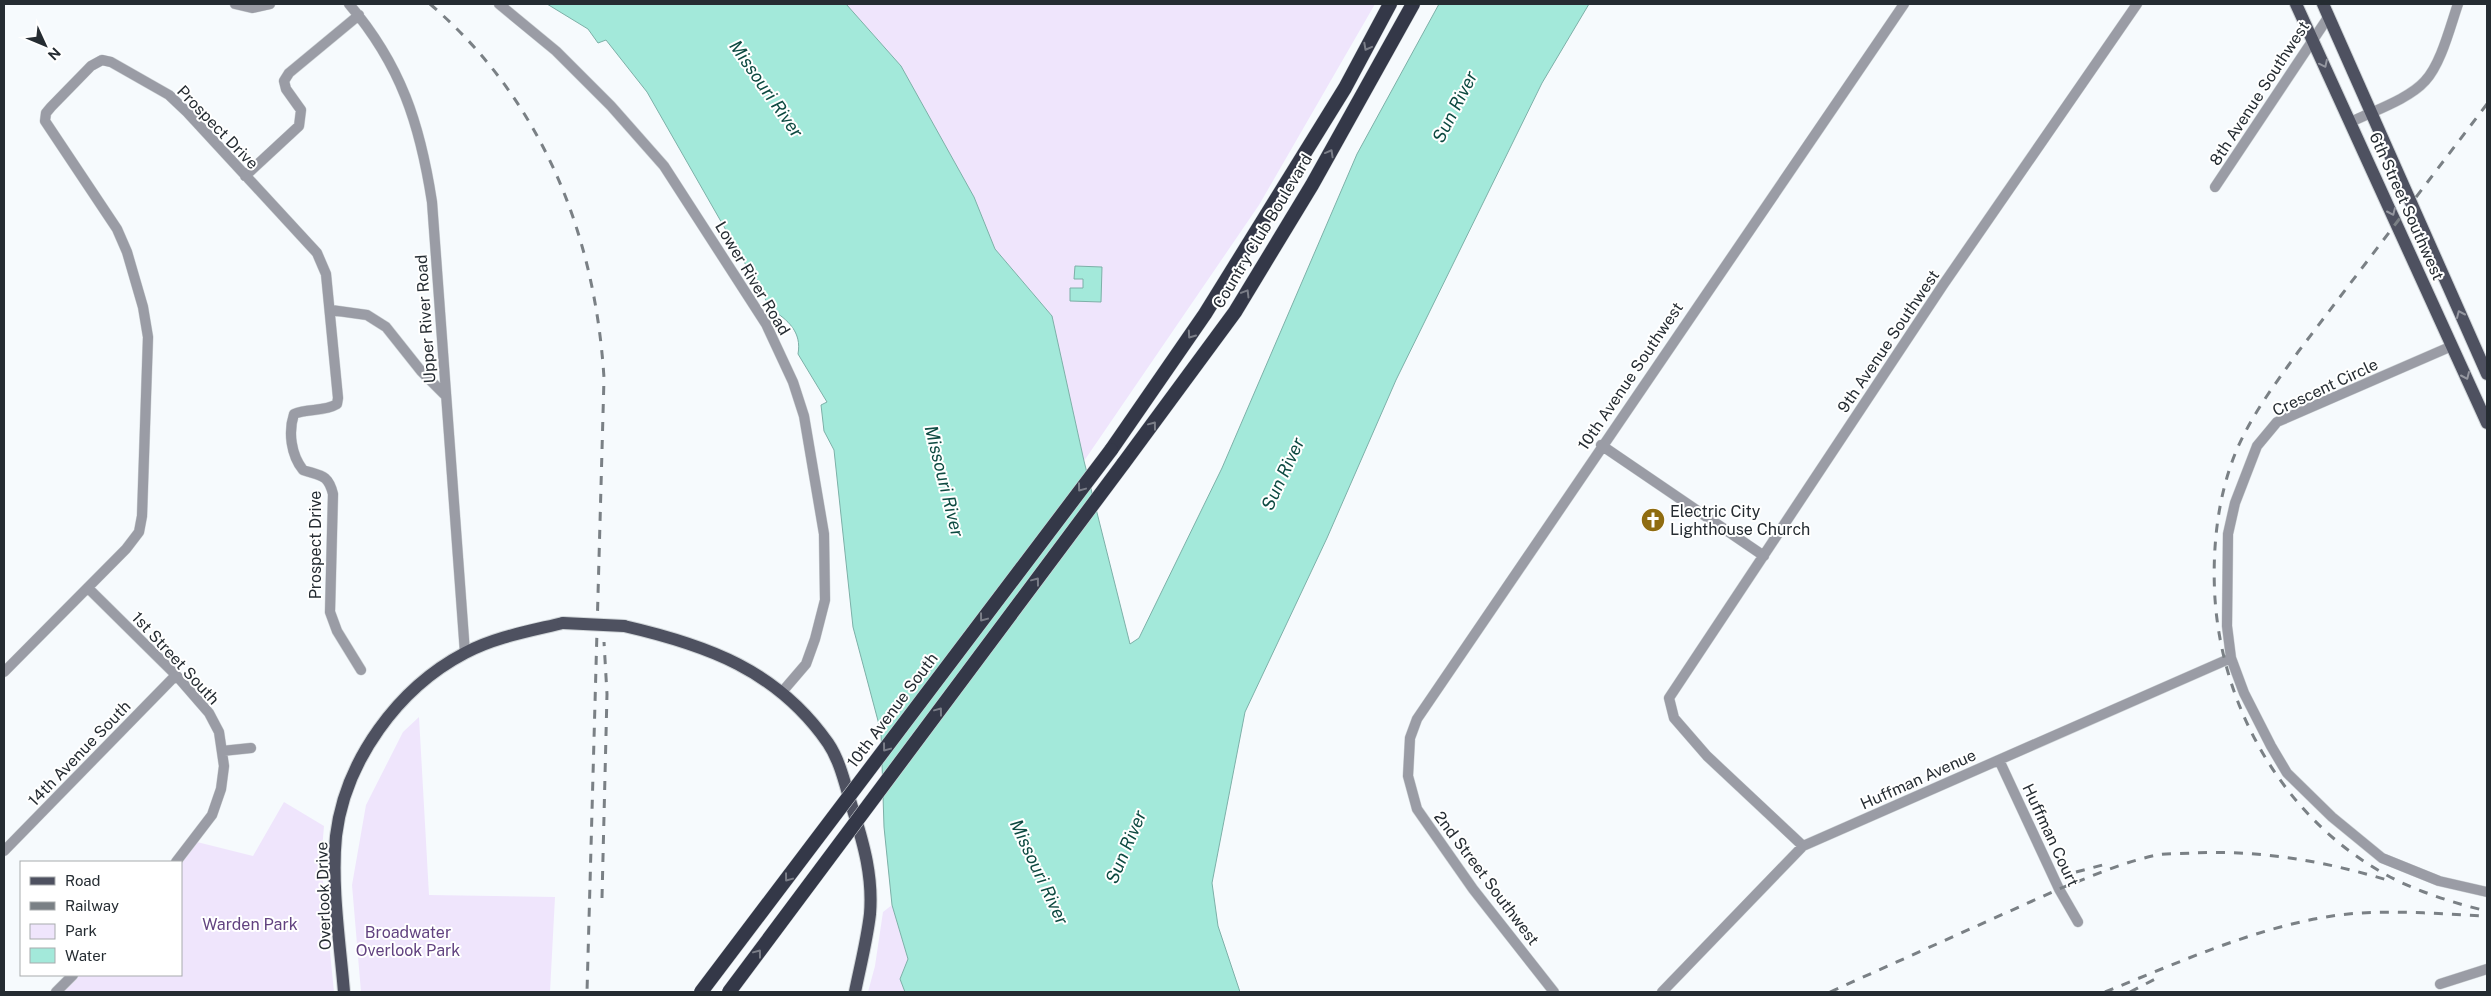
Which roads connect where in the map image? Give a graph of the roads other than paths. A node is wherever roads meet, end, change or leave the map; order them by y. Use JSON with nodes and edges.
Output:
{"nodes":[{"id":1,"x":235,"y":4,"type":"edge"},
{"id":2,"x":270,"y":4,"type":"edge"},
{"id":3,"x":349,"y":4,"type":"edge"},
{"id":4,"x":499,"y":4,"type":"edge"},
{"id":5,"x":1390,"y":4,"type":"edge"},
{"id":6,"x":1412,"y":4,"type":"edge"},
{"id":7,"x":1904,"y":4,"type":"edge"},
{"id":8,"x":2137,"y":4,"type":"edge"},
{"id":9,"x":2296,"y":4,"type":"edge"},
{"id":10,"x":2323,"y":4,"type":"edge"},
{"id":11,"x":2458,"y":4,"type":"edge"},
{"id":12,"x":358,"y":15,"type":"junction"},
{"id":13,"x":2329,"y":16,"type":"junction"},
{"id":14,"x":2312,"y":40,"type":"junction"},
{"id":15,"x":2371,"y":112,"type":"junction"},
{"id":16,"x":2351,"y":122,"type":"junction"},
{"id":17,"x":245,"y":176,"type":"junction"},
{"id":18,"x":2215,"y":187,"type":"dead end"},
{"id":19,"x":331,"y":310,"type":"junction"},
{"id":20,"x":2452,"y":346,"type":"junction"},
{"id":21,"x":2487,"y":374,"type":"edge"},
{"id":22,"x":445,"y":395,"type":"junction"},
{"id":23,"x":2487,"y":423,"type":"edge"},
{"id":24,"x":1601,"y":445,"type":"junction"},
{"id":25,"x":1111,"y":450,"type":"joint"},
{"id":26,"x":1764,"y":556,"type":"junction"},
{"id":27,"x":88,"y":588,"type":"junction"},
{"id":28,"x":465,"y":653,"type":"junction"},
{"id":29,"x":2231,"y":658,"type":"junction"},
{"id":30,"x":361,"y":670,"type":"dead end"},
{"id":31,"x":4,"y":672,"type":"edge"},
{"id":32,"x":176,"y":675,"type":"junction"},
{"id":33,"x":782,"y":692,"type":"junction"},
{"id":34,"x":251,"y":748,"type":"dead end"},
{"id":35,"x":222,"y":751,"type":"junction"},
{"id":36,"x":1999,"y":760,"type":"junction"},
{"id":37,"x":1408,"y":776,"type":"joint"},
{"id":38,"x":1803,"y":846,"type":"junction"},
{"id":39,"x":4,"y":851,"type":"edge"},
{"id":40,"x":177,"y":861,"type":"edge"},
{"id":41,"x":2487,"y":892,"type":"edge"},
{"id":42,"x":2078,"y":922,"type":"dead end"},
{"id":43,"x":2487,"y":969,"type":"edge"},
{"id":44,"x":72,"y":976,"type":"edge"},
{"id":45,"x":2440,"y":984,"type":"dead end"},
{"id":46,"x":56,"y":992,"type":"edge"},
{"id":47,"x":344,"y":992,"type":"edge"},
{"id":48,"x":701,"y":992,"type":"edge"},
{"id":49,"x":729,"y":992,"type":"edge"},
{"id":50,"x":855,"y":992,"type":"edge"},
{"id":51,"x":1554,"y":992,"type":"edge"},
{"id":52,"x":1662,"y":992,"type":"edge"}],
"edges":[{"from":1,"to":2,"type":"street"},
{"from":3,"to":12,"type":"street","name":"Upper River Road"},
{"from":4,"to":33,"type":"street","name":"Lower River Road"},
{"from":5,"to":25,"type":"highway","name":"Country Club Boulevard","one_way":true},
{"from":49,"to":6,"type":"highway","name":"Country Club Boulevard","one_way":true,"bridge":true},
{"from":7,"to":24,"type":"street","name":"10th Avenue Southwest"},
{"from":8,"to":26,"type":"street","name":"9th Avenue Southwest"},
{"from":9,"to":14,"type":"main road","name":"6th Street Southwest"},
{"from":10,"to":13,"type":"main road","name":"6th Street Southwest"},
{"from":11,"to":15,"type":"street"},
{"from":12,"to":17,"type":"street"},
{"from":12,"to":22,"type":"street","name":"Upper River Road"},
{"from":13,"to":14,"type":"street","name":"8th Avenue Southwest"},
{"from":13,"to":15,"type":"main road","name":"6th Street Southwest"},
{"from":14,"to":16,"type":"main road","name":"6th Street Southwest","one_way":true},
{"from":14,"to":18,"type":"street","name":"8th Avenue Southwest"},
{"from":15,"to":16,"type":"street"},
{"from":21,"to":15,"type":"main road","name":"6th Street Southwest","one_way":true},
{"from":16,"to":20,"type":"main road","name":"6th Street Southwest","one_way":true},
{"from":17,"to":19,"type":"street","name":"Prospect Drive"},
{"from":17,"to":27,"type":"street","name":"Prospect Drive"},
{"from":19,"to":22,"type":"street"},
{"from":19,"to":30,"type":"street","name":"Prospect Drive"},
{"from":20,"to":23,"type":"main road","name":"6th Street Southwest","one_way":true},
{"from":20,"to":29,"type":"street","name":"Crescent Circle"},
{"from":22,"to":28,"type":"street","name":"Upper River Road"},
{"from":24,"to":26,"type":"street"},
{"from":24,"to":37,"type":"street","name":"10th Avenue Southwest"},
{"from":25,"to":48,"type":"highway","name":"10th Avenue South","one_way":true,"bridge":true},
{"from":26,"to":38,"type":"street","name":"9th Avenue Southwest"},
{"from":27,"to":31,"type":"street"},
{"from":27,"to":32,"type":"street","name":"1st Street South"},
{"from":28,"to":33,"type":"main road","name":"Overlook Drive","bridge":true},
{"from":28,"to":47,"type":"main road","name":"Overlook Drive"},
{"from":29,"to":36,"type":"street","name":"Huffman Avenue"},
{"from":29,"to":41,"type":"street","name":"Crescent Circle"},
{"from":32,"to":35,"type":"street","name":"1st Street South"},
{"from":32,"to":39,"type":"street","name":"14th Avenue South"},
{"from":33,"to":50,"type":"main road","name":"Overlook Drive"},
{"from":34,"to":35,"type":"street"},
{"from":35,"to":40,"type":"street","name":"1st Street South"},
{"from":36,"to":38,"type":"street","name":"Huffman Avenue"},
{"from":36,"to":42,"type":"street","name":"Huffman Court"},
{"from":37,"to":51,"type":"street","name":"2nd Street Southwest"},
{"from":38,"to":52,"type":"street","name":"Huffman Avenue"},
{"from":43,"to":45,"type":"street"},
{"from":44,"to":46,"type":"street"}]}
